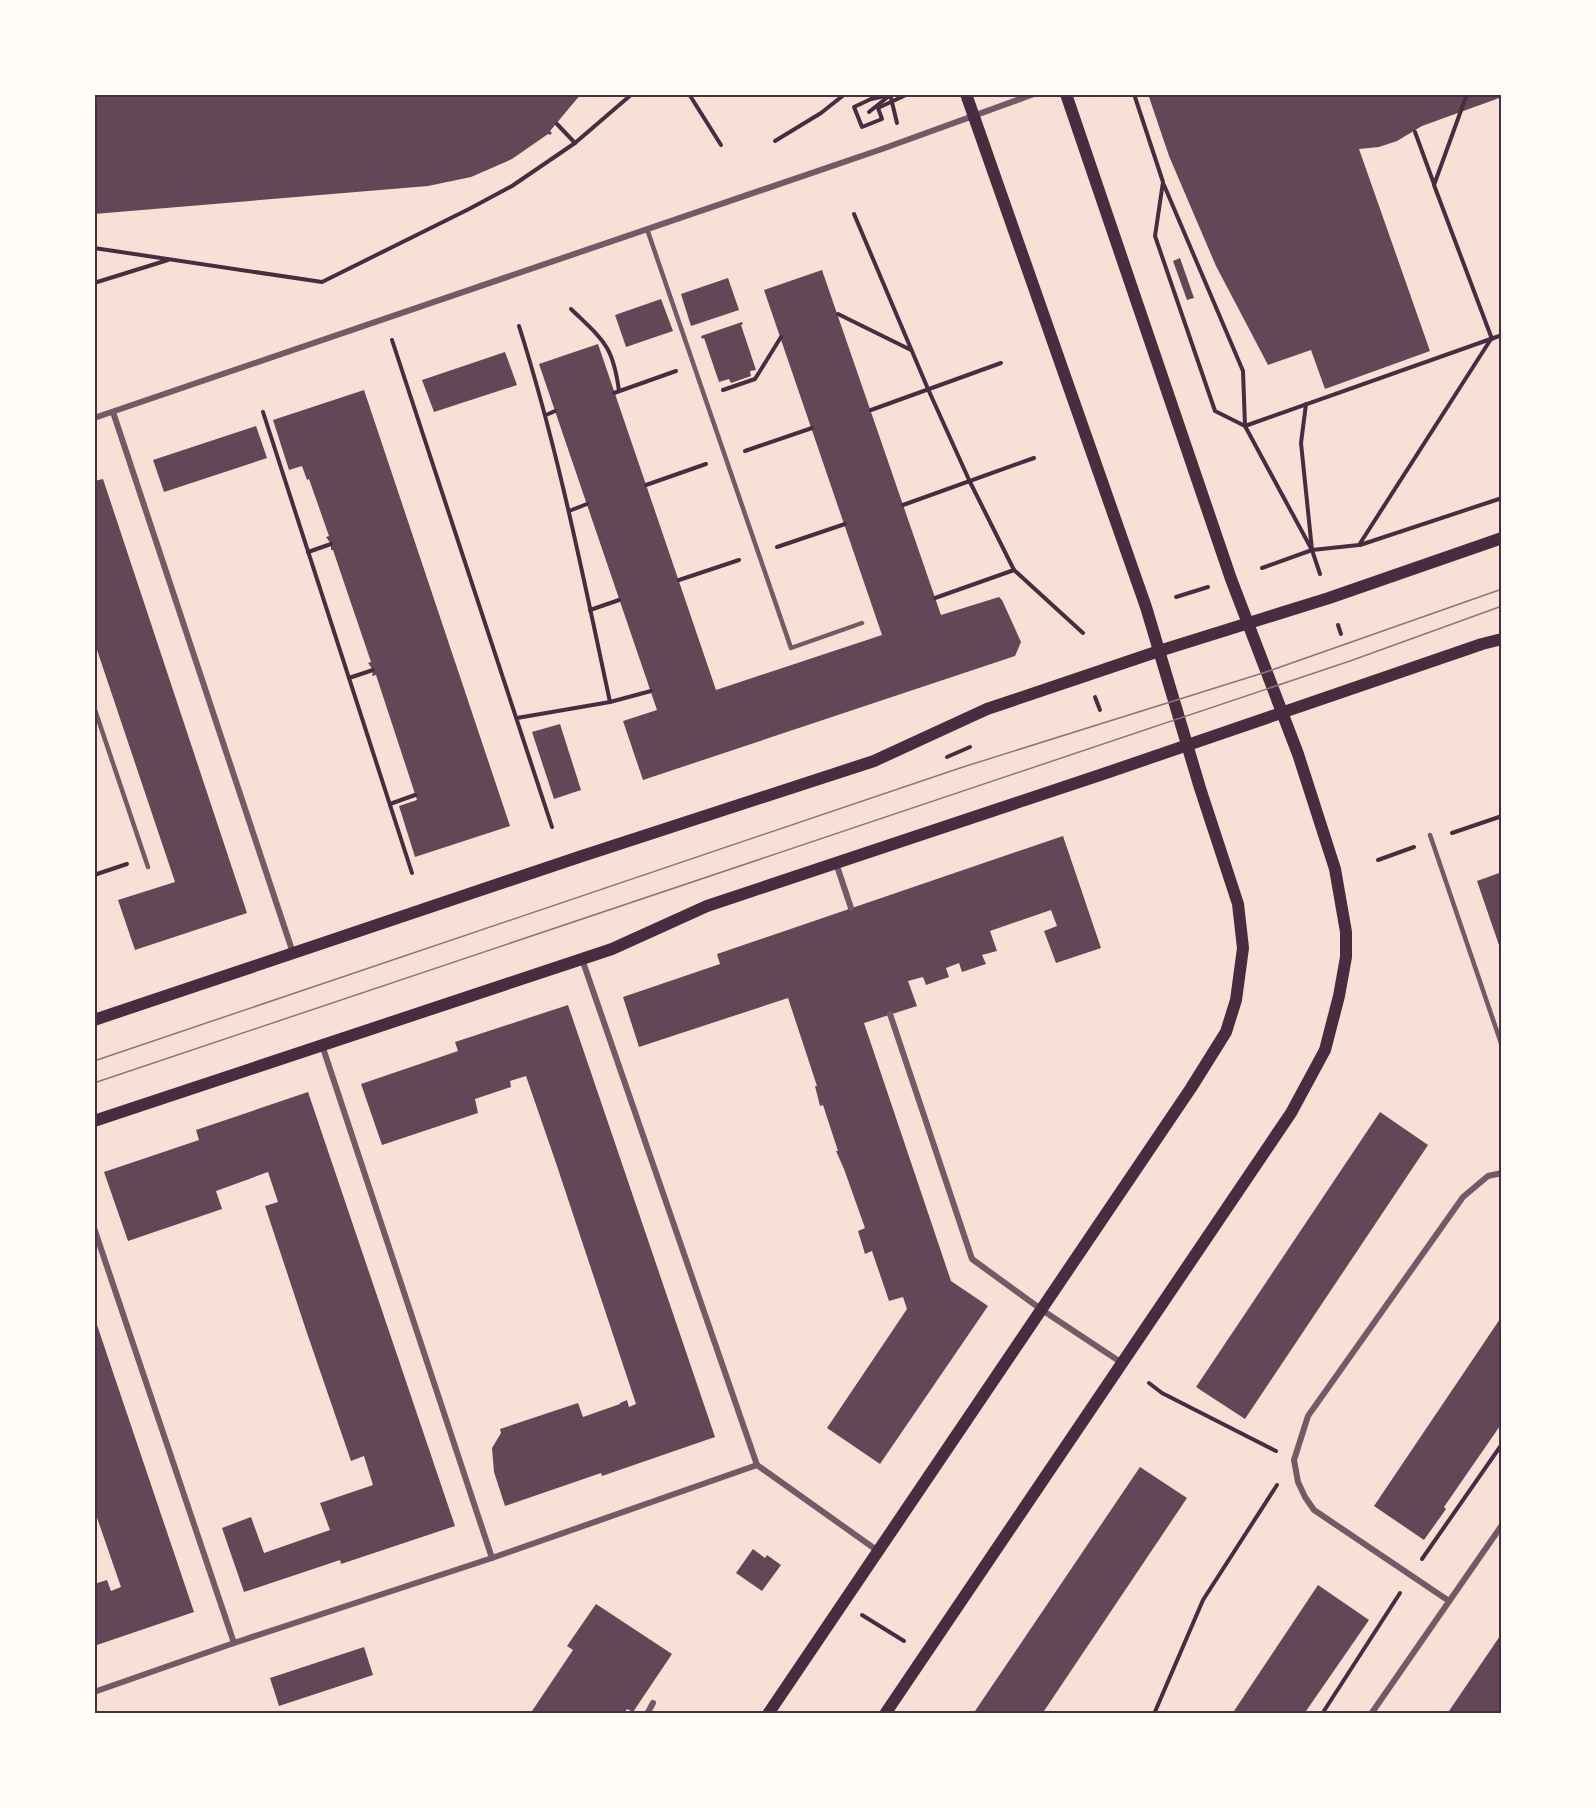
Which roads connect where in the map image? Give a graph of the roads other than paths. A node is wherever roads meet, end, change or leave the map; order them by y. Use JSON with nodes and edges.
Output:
{"nodes":[{"id":1,"x":966,"y":94,"type":"edge"},
{"id":2,"x":1035,"y":94,"type":"edge"},
{"id":3,"x":1066,"y":94,"type":"edge"},
{"id":4,"x":974,"y":117,"type":"junction"},
{"id":5,"x":647,"y":230,"type":"junction"},
{"id":6,"x":112,"y":412,"type":"junction"},
{"id":7,"x":94,"y":418,"type":"edge"},
{"id":8,"x":1502,"y":538,"type":"edge"},
{"id":9,"x":862,"y":623,"type":"dead end"},
{"id":10,"x":1248,"y":624,"type":"junction"},
{"id":11,"x":1502,"y":639,"type":"edge"},
{"id":12,"x":1159,"y":651,"type":"junction"},
{"id":13,"x":94,"y":707,"type":"edge"},
{"id":14,"x":1282,"y":713,"type":"junction"},
{"id":15,"x":1187,"y":745,"type":"junction"},
{"id":16,"x":1430,"y":835,"type":"dead end"},
{"id":17,"x":836,"y":862,"type":"junction"},
{"id":18,"x":148,"y":867,"type":"dead end"},
{"id":19,"x":851,"y":908,"type":"dead end"},
{"id":20,"x":293,"y":954,"type":"junction"},
{"id":21,"x":582,"y":959,"type":"junction"},
{"id":22,"x":890,"y":1014,"type":"dead end"},
{"id":23,"x":94,"y":1020,"type":"edge"},
{"id":24,"x":322,"y":1045,"type":"junction"},
{"id":25,"x":1502,"y":1046,"type":"edge"},
{"id":26,"x":94,"y":1121,"type":"edge"},
{"id":27,"x":1502,"y":1173,"type":"edge"},
{"id":28,"x":94,"y":1228,"type":"edge"},
{"id":29,"x":1042,"y":1310,"type":"junction"},
{"id":30,"x":1122,"y":1363,"type":"junction"},
{"id":31,"x":757,"y":1466,"type":"junction"},
{"id":32,"x":1502,"y":1524,"type":"edge"},
{"id":33,"x":878,"y":1551,"type":"junction"},
{"id":34,"x":492,"y":1558,"type":"junction"},
{"id":35,"x":1449,"y":1601,"type":"junction"},
{"id":36,"x":234,"y":1643,"type":"junction"},
{"id":37,"x":94,"y":1692,"type":"edge"},
{"id":38,"x":653,"y":1703,"type":"dead end"},
{"id":39,"x":647,"y":1713,"type":"edge"},
{"id":40,"x":768,"y":1713,"type":"edge"},
{"id":41,"x":885,"y":1713,"type":"edge"},
{"id":42,"x":1371,"y":1713,"type":"edge"}],
"edges":[{"from":1,"to":4,"type":"main road"},
{"from":2,"to":4,"type":"street"},
{"from":3,"to":10,"type":"main road"},
{"from":4,"to":5,"type":"street"},
{"from":4,"to":12,"type":"main road"},
{"from":5,"to":6,"type":"street"},
{"from":5,"to":9,"type":"lane"},
{"from":6,"to":7,"type":"street"},
{"from":6,"to":20,"type":"street"},
{"from":8,"to":10,"type":"main road"},
{"from":10,"to":12,"type":"main road"},
{"from":10,"to":14,"type":"main road"},
{"from":11,"to":14,"type":"main road"},
{"from":12,"to":15,"type":"main road"},
{"from":12,"to":20,"type":"main road"},
{"from":13,"to":18,"type":"lane"},
{"from":14,"to":15,"type":"main road"},
{"from":14,"to":30,"type":"main road"},
{"from":15,"to":17,"type":"main road"},
{"from":15,"to":29,"type":"main road"},
{"from":16,"to":25,"type":"lane"},
{"from":17,"to":19,"type":"street"},
{"from":17,"to":21,"type":"main road"},
{"from":20,"to":23,"type":"main road"},
{"from":21,"to":24,"type":"main road"},
{"from":21,"to":31,"type":"street"},
{"from":22,"to":29,"type":"street"},
{"from":24,"to":26,"type":"main road"},
{"from":24,"to":34,"type":"street"},
{"from":27,"to":35,"type":"street"},
{"from":28,"to":36,"type":"street"},
{"from":29,"to":30,"type":"street"},
{"from":29,"to":33,"type":"main road"},
{"from":30,"to":41,"type":"main road"},
{"from":31,"to":33,"type":"street"},
{"from":31,"to":34,"type":"street"},
{"from":32,"to":35,"type":"street"},
{"from":33,"to":40,"type":"main road"},
{"from":34,"to":36,"type":"street"},
{"from":35,"to":42,"type":"street"},
{"from":36,"to":37,"type":"street"},
{"from":38,"to":39,"type":"street"}]}
